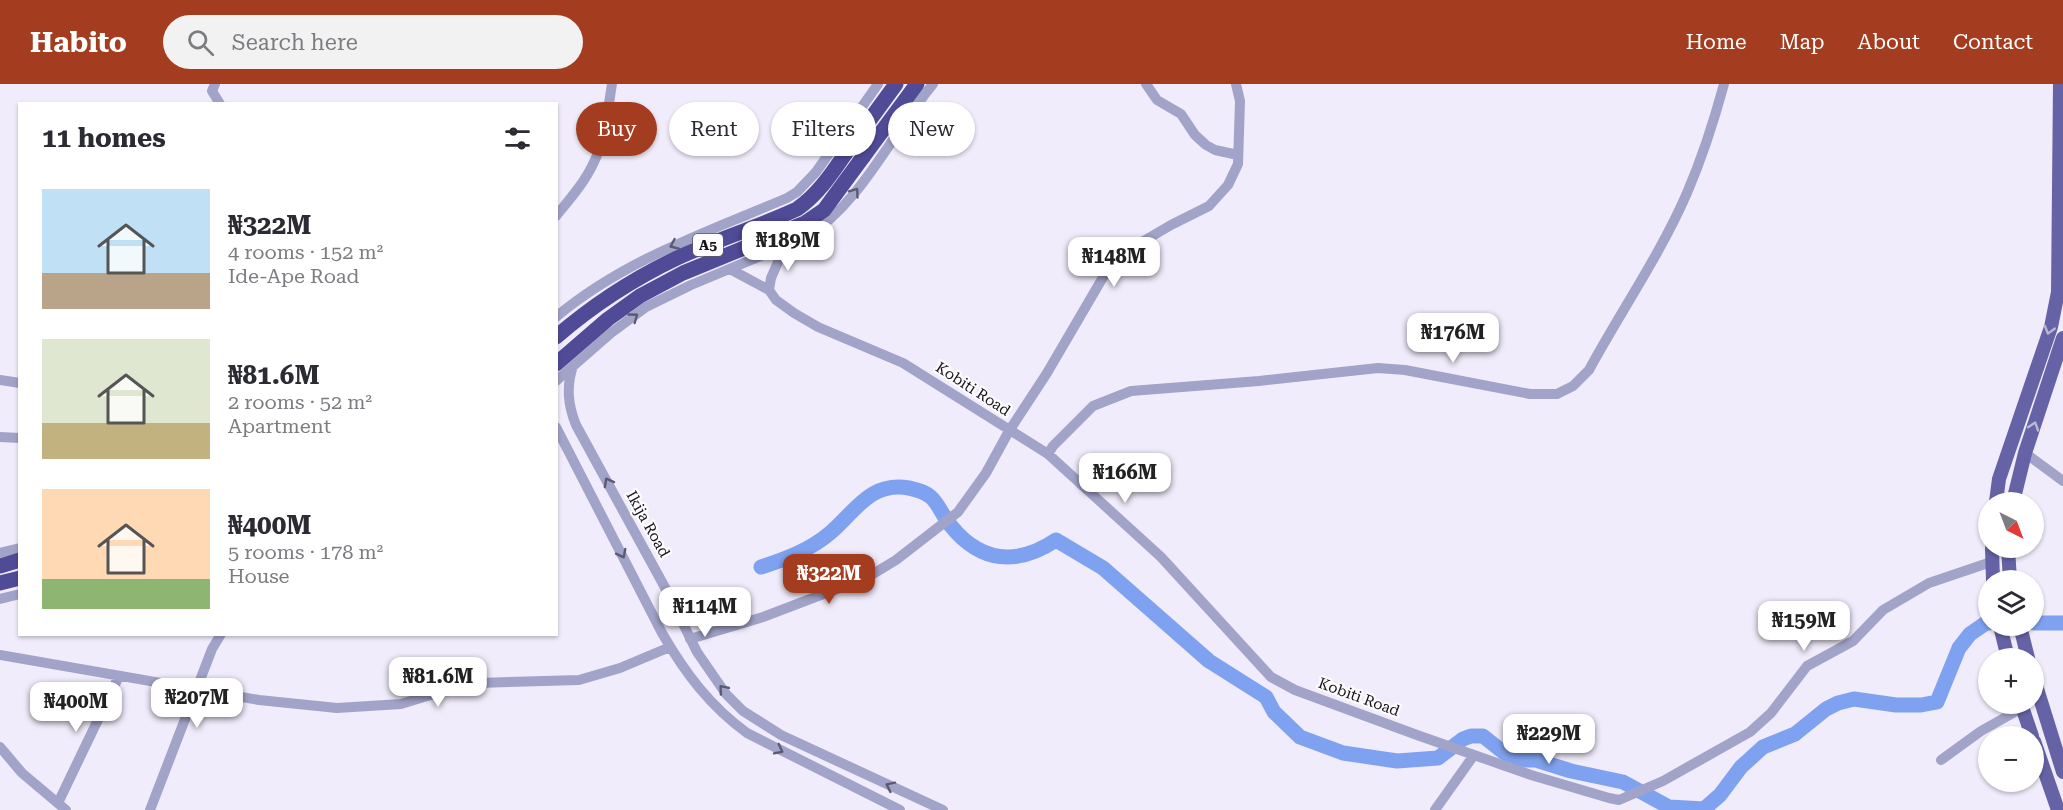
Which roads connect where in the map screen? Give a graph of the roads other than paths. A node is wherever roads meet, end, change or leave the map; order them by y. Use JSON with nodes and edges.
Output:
{"nodes":[{"id":1,"x":215,"y":84,"type":"edge"},
{"id":2,"x":612,"y":84,"type":"edge"},
{"id":3,"x":878,"y":84,"type":"edge"},
{"id":4,"x":896,"y":84,"type":"edge"},
{"id":5,"x":917,"y":84,"type":"edge"},
{"id":6,"x":933,"y":84,"type":"edge"},
{"id":7,"x":1146,"y":84,"type":"edge"},
{"id":8,"x":1236,"y":84,"type":"edge"},
{"id":9,"x":1724,"y":84,"type":"edge"},
{"id":10,"x":2060,"y":84,"type":"edge"},
{"id":11,"x":219,"y":102,"type":"edge"},
{"id":12,"x":1238,"y":155,"type":"junction"},
{"id":13,"x":558,"y":213,"type":"edge"},
{"id":14,"x":785,"y":246,"type":"junction"},
{"id":15,"x":730,"y":269,"type":"junction"},
{"id":16,"x":769,"y":290,"type":"junction"},
{"id":17,"x":583,"y":297,"type":"junction"},
{"id":18,"x":558,"y":316,"type":"edge"},
{"id":19,"x":610,"y":333,"type":"junction"},
{"id":20,"x":558,"y":335,"type":"edge"},
{"id":21,"x":2063,"y":338,"type":"edge"},
{"id":22,"x":558,"y":362,"type":"edge"},
{"id":23,"x":573,"y":366,"type":"junction"},
{"id":24,"x":558,"y":379,"type":"edge"},
{"id":25,"x":0,"y":380,"type":"edge"},
{"id":26,"x":18,"y":383,"type":"edge"},
{"id":27,"x":558,"y":431,"type":"edge"},
{"id":28,"x":1010,"y":431,"type":"junction"},
{"id":29,"x":0,"y":436,"type":"edge"},
{"id":30,"x":18,"y":438,"type":"edge"},
{"id":31,"x":2025,"y":453,"type":"junction"},
{"id":32,"x":1048,"y":454,"type":"junction"},
{"id":33,"x":2063,"y":481,"type":"edge"},
{"id":34,"x":1997,"y":492,"type":"edge"},
{"id":35,"x":2015,"y":492,"type":"edge"},
{"id":36,"x":18,"y":548,"type":"edge"},
{"id":37,"x":0,"y":553,"type":"edge"},
{"id":38,"x":1985,"y":558,"type":"edge"},
{"id":39,"x":18,"y":562,"type":"edge"},
{"id":40,"x":0,"y":566,"type":"edge"},
{"id":41,"x":18,"y":578,"type":"edge"},
{"id":42,"x":0,"y":583,"type":"edge"},
{"id":43,"x":18,"y":594,"type":"edge"},
{"id":44,"x":0,"y":599,"type":"edge"},
{"id":45,"x":220,"y":636,"type":"edge"},
{"id":46,"x":690,"y":639,"type":"junction"},
{"id":47,"x":670,"y":646,"type":"junction"},
{"id":48,"x":0,"y":656,"type":"edge"},
{"id":49,"x":119,"y":676,"type":"junction"},
{"id":50,"x":197,"y":689,"type":"junction"},
{"id":51,"x":2044,"y":711,"type":"edge"},
{"id":52,"x":2009,"y":714,"type":"edge"},
{"id":53,"x":0,"y":747,"type":"edge"},
{"id":54,"x":1474,"y":755,"type":"junction"},
{"id":55,"x":1941,"y":760,"type":"dead end"},
{"id":56,"x":2044,"y":770,"type":"edge"},
{"id":57,"x":2063,"y":772,"type":"edge"},
{"id":58,"x":62,"y":807,"type":"edge"},
{"id":59,"x":150,"y":810,"type":"edge"},
{"id":60,"x":900,"y":810,"type":"edge"},
{"id":61,"x":943,"y":810,"type":"edge"},
{"id":62,"x":1435,"y":810,"type":"edge"},
{"id":63,"x":2058,"y":810,"type":"edge"}],
"edges":[{"from":1,"to":11,"type":"street"},
{"from":2,"to":13,"type":"street"},
{"from":3,"to":17,"type":"street","one_way":true},
{"from":4,"to":20,"type":"highway","number":"A5","bridge":true},
{"from":5,"to":22,"type":"highway","number":"A5","bridge":true},
{"from":14,"to":6,"type":"street","one_way":true},
{"from":7,"to":12,"type":"street"},
{"from":8,"to":12,"type":"street"},
{"from":9,"to":32,"type":"street"},
{"from":10,"to":34,"type":"main road","one_way":true},
{"from":12,"to":28,"type":"street"},
{"from":14,"to":15,"type":"street"},
{"from":14,"to":16,"type":"street"},
{"from":15,"to":16,"type":"street","name":"Kobiti Road"},
{"from":19,"to":15,"type":"street","one_way":true},
{"from":16,"to":28,"type":"street","name":"Kobiti Road"},
{"from":17,"to":18,"type":"street"},
{"from":17,"to":19,"type":"street"},
{"from":19,"to":23,"type":"street"},
{"from":31,"to":21,"type":"main road","one_way":true},
{"from":23,"to":24,"type":"street"},
{"from":46,"to":23,"type":"street","name":"Ikija Road","one_way":true},
{"from":25,"to":26,"type":"street"},
{"from":27,"to":47,"type":"street","one_way":true},
{"from":28,"to":32,"type":"street","name":"Kobiti Road"},
{"from":28,"to":46,"type":"street"},
{"from":29,"to":30,"type":"street"},
{"from":31,"to":33,"type":"street"},
{"from":31,"to":35,"type":"main road"},
{"from":32,"to":54,"type":"street","name":"Kobiti Road"},
{"from":36,"to":37,"type":"street"},
{"from":38,"to":54,"type":"street","name":"Kobiti Road"},
{"from":39,"to":40,"type":"highway"},
{"from":41,"to":42,"type":"highway"},
{"from":43,"to":44,"type":"street"},
{"from":45,"to":50,"type":"street"},
{"from":61,"to":46,"type":"street","name":"Ikija Road","one_way":true},
{"from":47,"to":50,"type":"street"},
{"from":47,"to":60,"type":"street","one_way":true},
{"from":48,"to":49,"type":"street"},
{"from":49,"to":50,"type":"street"},
{"from":49,"to":58,"type":"street"},
{"from":50,"to":59,"type":"street"},
{"from":51,"to":57,"type":"main road"},
{"from":52,"to":55,"type":"street"},
{"from":53,"to":58,"type":"street"},
{"from":54,"to":62,"type":"street"},
{"from":56,"to":63,"type":"main road"}]}
